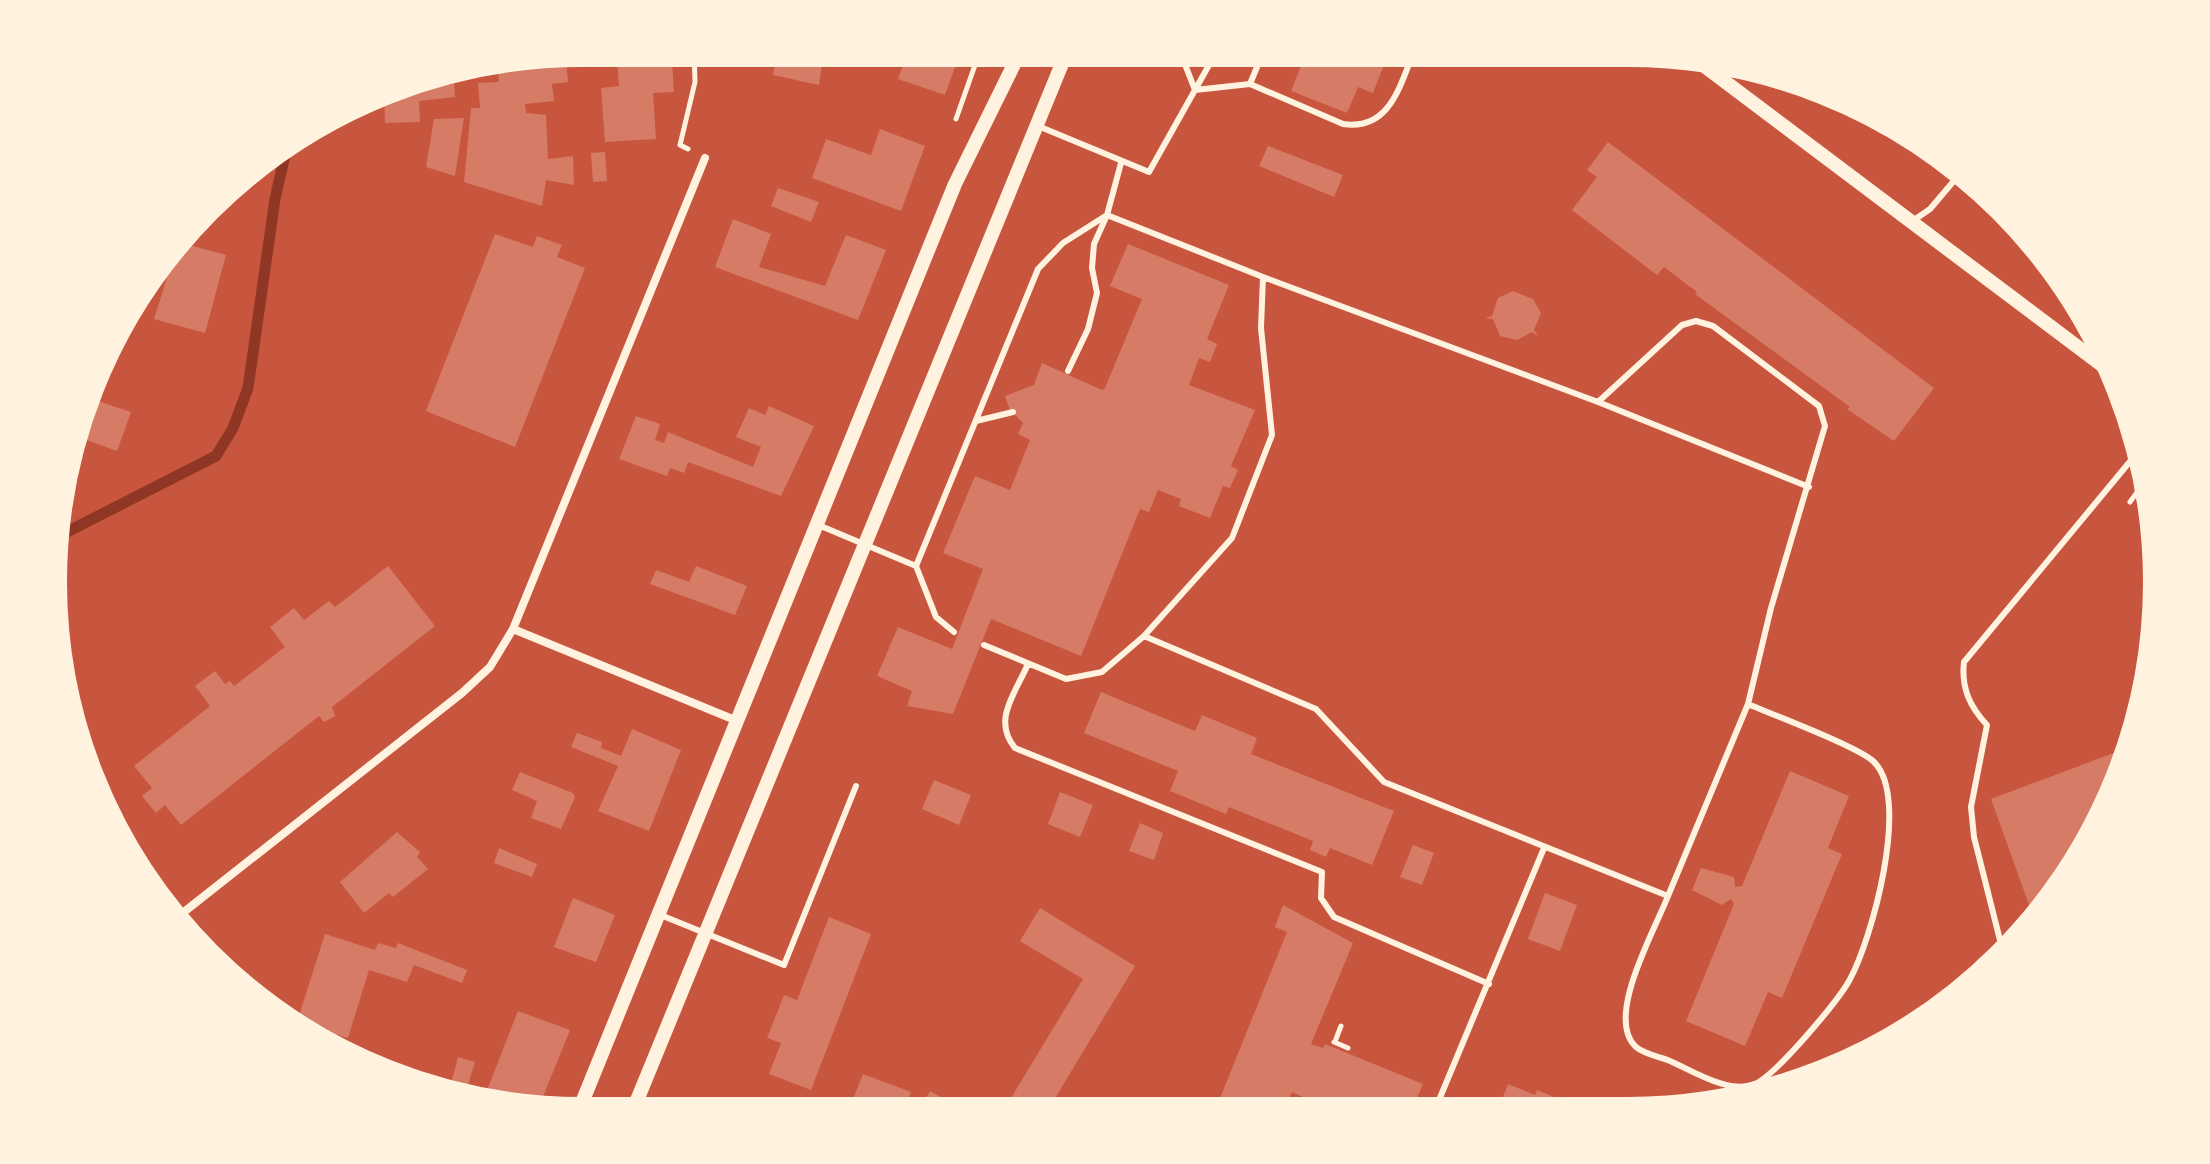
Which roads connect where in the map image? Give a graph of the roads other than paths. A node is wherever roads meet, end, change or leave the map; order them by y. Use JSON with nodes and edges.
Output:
{"nodes":[{"id":1,"x":1015,"y":62,"type":"edge"},
{"id":2,"x":1062,"y":62,"type":"edge"},
{"id":3,"x":1185,"y":62,"type":"edge"},
{"id":4,"x":1211,"y":62,"type":"edge"},
{"id":5,"x":1259,"y":62,"type":"edge"},
{"id":6,"x":1409,"y":62,"type":"edge"},
{"id":7,"x":1707,"y":68,"type":"edge"},
{"id":8,"x":1250,"y":84,"type":"junction"},
{"id":9,"x":1195,"y":90,"type":"junction"},
{"id":10,"x":1035,"y":124,"type":"junction"},
{"id":11,"x":705,"y":158,"type":"road end"},
{"id":12,"x":1121,"y":163,"type":"junction"},
{"id":13,"x":1956,"y":178,"type":"edge"},
{"id":14,"x":1107,"y":215,"type":"junction"},
{"id":15,"x":1912,"y":222,"type":"junction"},
{"id":16,"x":1263,"y":277,"type":"junction"},
{"id":17,"x":2099,"y":363,"type":"edge"},
{"id":18,"x":1068,"y":371,"type":"dead end"},
{"id":19,"x":1598,"y":402,"type":"junction"},
{"id":20,"x":1013,"y":412,"type":"dead end"},
{"id":21,"x":976,"y":421,"type":"junction"},
{"id":22,"x":2133,"y":458,"type":"edge"},
{"id":23,"x":1809,"y":487,"type":"junction"},
{"id":24,"x":816,"y":524,"type":"junction"},
{"id":25,"x":863,"y":543,"type":"junction"},
{"id":26,"x":916,"y":566,"type":"junction"},
{"id":27,"x":513,"y":629,"type":"junction"},
{"id":28,"x":954,"y":632,"type":"dead end"},
{"id":29,"x":1144,"y":636,"type":"junction"},
{"id":30,"x":984,"y":645,"type":"dead end"},
{"id":31,"x":1028,"y":664,"type":"junction"},
{"id":32,"x":1748,"y":704,"type":"junction"},
{"id":33,"x":735,"y":720,"type":"junction"},
{"id":34,"x":856,"y":786,"type":"dead end"},
{"id":35,"x":1544,"y":848,"type":"junction"},
{"id":36,"x":1668,"y":896,"type":"junction"},
{"id":37,"x":182,"y":914,"type":"edge"},
{"id":38,"x":658,"y":914,"type":"junction"},
{"id":39,"x":705,"y":932,"type":"junction"},
{"id":40,"x":2001,"y":944,"type":"edge"},
{"id":41,"x":1489,"y":984,"type":"junction"},
{"id":42,"x":582,"y":1102,"type":"edge"},
{"id":43,"x":636,"y":1102,"type":"edge"},
{"id":44,"x":1438,"y":1102,"type":"edge"}],
"edges":[{"from":1,"to":24,"type":"street"},
{"from":2,"to":10,"type":"street"},
{"from":3,"to":9,"type":"lane"},
{"from":4,"to":9,"type":"lane"},
{"from":5,"to":8,"type":"lane"},
{"from":6,"to":8,"type":"lane"},
{"from":7,"to":15,"type":"street"},
{"from":8,"to":9,"type":"lane"},
{"from":9,"to":12,"type":"lane"},
{"from":10,"to":12,"type":"lane"},
{"from":10,"to":25,"type":"street"},
{"from":11,"to":27,"type":"street"},
{"from":12,"to":14,"type":"lane"},
{"from":13,"to":15,"type":"lane"},
{"from":14,"to":16,"type":"lane"},
{"from":14,"to":18,"type":"lane"},
{"from":14,"to":21,"type":"lane"},
{"from":15,"to":17,"type":"street"},
{"from":16,"to":19,"type":"lane"},
{"from":16,"to":29,"type":"lane"},
{"from":19,"to":23,"type":"lane"},
{"from":19,"to":23,"type":"lane"},
{"from":20,"to":21,"type":"lane"},
{"from":21,"to":26,"type":"lane"},
{"from":22,"to":40,"type":"lane"},
{"from":23,"to":32,"type":"lane"},
{"from":24,"to":25,"type":"lane"},
{"from":24,"to":33,"type":"street"},
{"from":25,"to":26,"type":"lane"},
{"from":25,"to":39,"type":"street"},
{"from":26,"to":28,"type":"lane"},
{"from":27,"to":33,"type":"street"},
{"from":27,"to":37,"type":"street"},
{"from":29,"to":31,"type":"lane"},
{"from":29,"to":35,"type":"lane"},
{"from":30,"to":31,"type":"lane"},
{"from":31,"to":41,"type":"lane"},
{"from":32,"to":36,"type":"lane"},
{"from":32,"to":36,"type":"lane"},
{"from":33,"to":38,"type":"street"},
{"from":34,"to":39,"type":"lane"},
{"from":35,"to":36,"type":"lane"},
{"from":35,"to":41,"type":"lane"},
{"from":38,"to":39,"type":"lane"},
{"from":38,"to":42,"type":"street"},
{"from":39,"to":43,"type":"street"},
{"from":41,"to":44,"type":"lane"}]}
